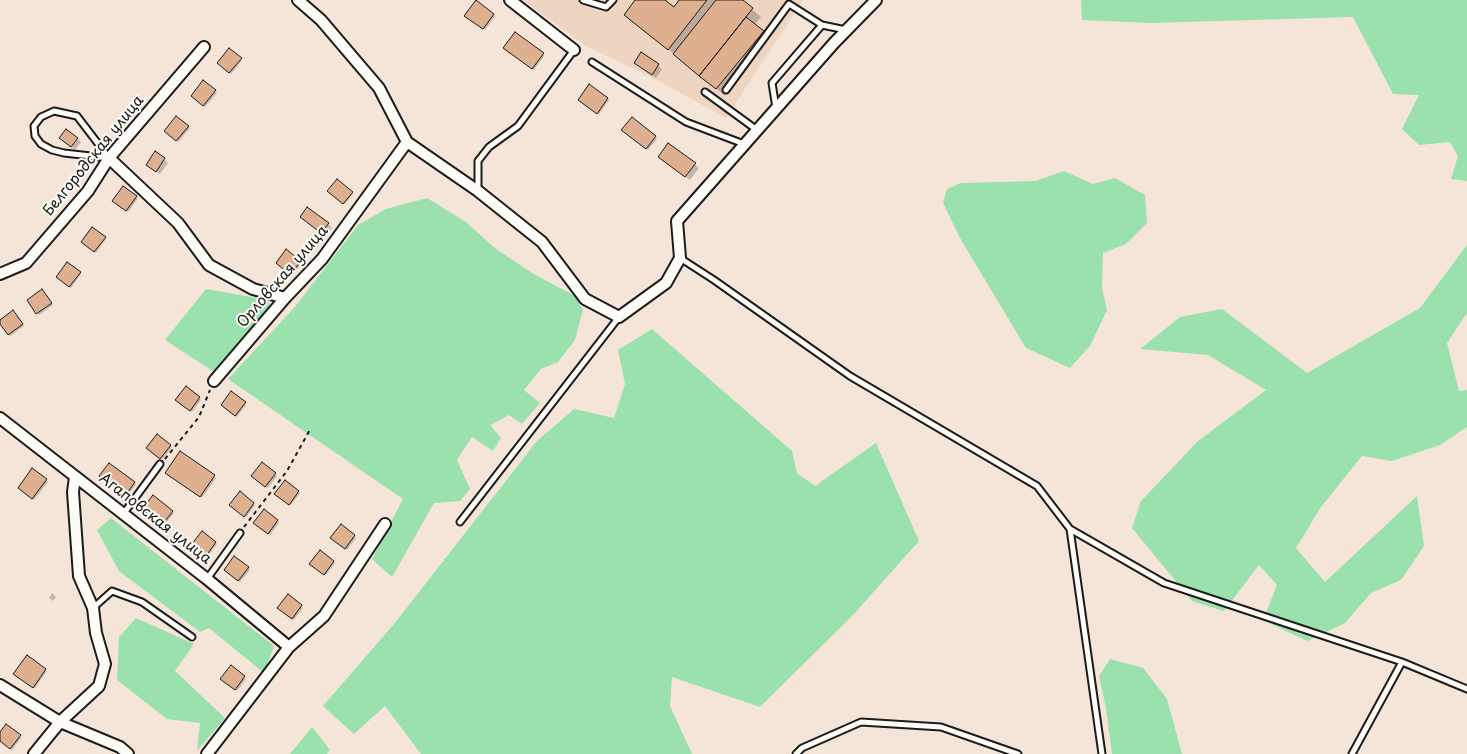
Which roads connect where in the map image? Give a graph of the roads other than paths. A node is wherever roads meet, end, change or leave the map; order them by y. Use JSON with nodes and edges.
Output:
{"nodes":[{"id":1,"x":298,"y":0,"type":"edge"},
{"id":2,"x":510,"y":0,"type":"edge"},
{"id":3,"x":583,"y":0,"type":"edge"},
{"id":4,"x":613,"y":0,"type":"edge"},
{"id":5,"x":875,"y":0,"type":"edge"},
{"id":6,"x":822,"y":25,"type":"junction"},
{"id":7,"x":847,"y":30,"type":"junction"},
{"id":8,"x":204,"y":47,"type":"dead end"},
{"id":9,"x":574,"y":50,"type":"joint"},
{"id":10,"x":592,"y":62,"type":"dead end"},
{"id":11,"x":726,"y":90,"type":"dead end"},
{"id":12,"x":705,"y":92,"type":"dead end"},
{"id":13,"x":776,"y":108,"type":"junction"},
{"id":14,"x":757,"y":130,"type":"junction"},
{"id":15,"x":407,"y":142,"type":"junction"},
{"id":16,"x":744,"y":144,"type":"junction"},
{"id":17,"x":109,"y":158,"type":"junction"},
{"id":18,"x":478,"y":191,"type":"junction"},
{"id":19,"x":680,"y":258,"type":"junction"},
{"id":20,"x":0,"y":274,"type":"edge"},
{"id":21,"x":285,"y":298,"type":"junction"},
{"id":22,"x":619,"y":317,"type":"junction"},
{"id":23,"x":214,"y":381,"type":"road end"},
{"id":24,"x":0,"y":418,"type":"edge"},
{"id":25,"x":160,"y":464,"type":"road end"},
{"id":26,"x":75,"y":476,"type":"junction"},
{"id":27,"x":124,"y":513,"type":"junction"},
{"id":28,"x":460,"y":522,"type":"dead end"},
{"id":29,"x":385,"y":524,"type":"dead end"},
{"id":30,"x":1070,"y":529,"type":"junction"},
{"id":31,"x":240,"y":533,"type":"road end"},
{"id":32,"x":207,"y":578,"type":"junction"},
{"id":33,"x":93,"y":608,"type":"junction"},
{"id":34,"x":192,"y":637,"type":"dead end"},
{"id":35,"x":289,"y":647,"type":"junction"},
{"id":36,"x":1402,"y":662,"type":"junction"},
{"id":37,"x":0,"y":685,"type":"edge"},
{"id":38,"x":1467,"y":689,"type":"edge"},
{"id":39,"x":60,"y":722,"type":"junction"},
{"id":40,"x":34,"y":754,"type":"edge"},
{"id":41,"x":128,"y":754,"type":"edge"},
{"id":42,"x":207,"y":754,"type":"edge"},
{"id":43,"x":796,"y":754,"type":"edge"},
{"id":44,"x":1018,"y":754,"type":"edge"},
{"id":45,"x":1102,"y":754,"type":"edge"},
{"id":46,"x":1352,"y":754,"type":"edge"}],
"edges":[{"from":1,"to":15,"type":"street"},
{"from":2,"to":9,"type":"street"},
{"from":3,"to":4,"type":"lane"},
{"from":5,"to":7,"type":"street"},
{"from":6,"to":7,"type":"lane"},
{"from":6,"to":11,"type":"lane"},
{"from":6,"to":13,"type":"lane"},
{"from":7,"to":13,"type":"street"},
{"from":8,"to":17,"type":"street","name":"Белгородская улица"},
{"from":9,"to":18,"type":"lane"},
{"from":10,"to":16,"type":"lane"},
{"from":12,"to":14,"type":"lane"},
{"from":13,"to":14,"type":"street"},
{"from":14,"to":16,"type":"street"},
{"from":15,"to":18,"type":"street"},
{"from":15,"to":21,"type":"street","name":"Орловская улица"},
{"from":16,"to":19,"type":"street"},
{"from":17,"to":17,"type":"lane"},
{"from":17,"to":20,"type":"street","name":"Белгородская улица"},
{"from":17,"to":21,"type":"street"},
{"from":18,"to":22,"type":"street"},
{"from":19,"to":22,"type":"street"},
{"from":19,"to":30,"type":"lane"},
{"from":21,"to":23,"type":"street","name":"Орловская улица"},
{"from":22,"to":28,"type":"lane"},
{"from":24,"to":26,"type":"street","name":"Агаповская улица"},
{"from":25,"to":27,"type":"lane"},
{"from":26,"to":27,"type":"street","name":"Агаповская улица"},
{"from":26,"to":33,"type":"street"},
{"from":27,"to":32,"type":"street","name":"Агаповская улица"},
{"from":29,"to":35,"type":"street"},
{"from":30,"to":36,"type":"lane"},
{"from":30,"to":45,"type":"lane"},
{"from":31,"to":32,"type":"lane"},
{"from":32,"to":35,"type":"street","name":"Агаповская улица"},
{"from":33,"to":34,"type":"lane"},
{"from":33,"to":39,"type":"street"},
{"from":35,"to":42,"type":"street"},
{"from":36,"to":38,"type":"lane"},
{"from":36,"to":46,"type":"lane"},
{"from":37,"to":39,"type":"street"},
{"from":39,"to":40,"type":"street"},
{"from":39,"to":41,"type":"street"},
{"from":43,"to":44,"type":"lane"}]}
